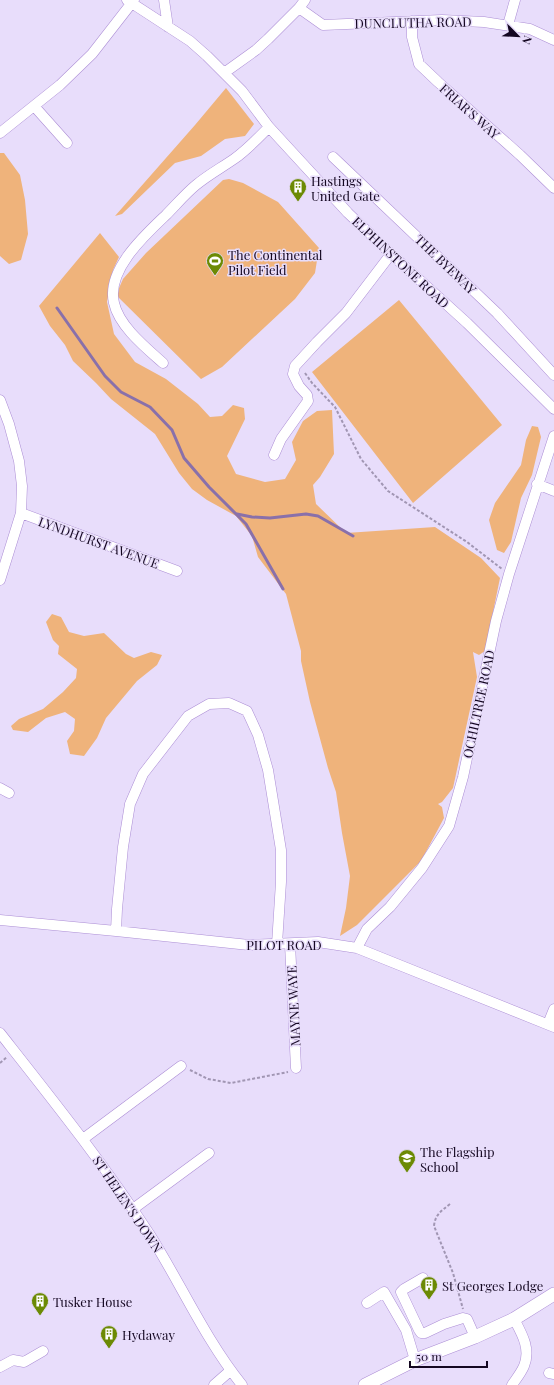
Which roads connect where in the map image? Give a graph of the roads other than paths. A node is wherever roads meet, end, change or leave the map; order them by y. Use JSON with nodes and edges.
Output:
{"nodes":[{"id":1,"x":164,"y":0,"type":"edge"},
{"id":2,"x":515,"y":0,"type":"edge"},
{"id":3,"x":131,"y":1,"type":"edge"},
{"id":4,"x":302,"y":4,"type":"edge"},
{"id":5,"x":412,"y":21,"type":"junction"},
{"id":6,"x":508,"y":25,"type":"junction"},
{"id":7,"x":168,"y":27,"type":"junction"},
{"id":8,"x":554,"y":40,"type":"edge"},
{"id":9,"x":224,"y":73,"type":"junction"},
{"id":10,"x":34,"y":106,"type":"junction"},
{"id":11,"x":269,"y":127,"type":"junction"},
{"id":12,"x":0,"y":133,"type":"edge"},
{"id":13,"x":67,"y":143,"type":"dead end"},
{"id":14,"x":333,"y":157,"type":"dead end"},
{"id":15,"x":554,"y":188,"type":"edge"},
{"id":16,"x":391,"y":254,"type":"junction"},
{"id":17,"x":163,"y":362,"type":"dead end"},
{"id":18,"x":554,"y":375,"type":"edge"},
{"id":19,"x":0,"y":400,"type":"edge"},
{"id":20,"x":554,"y":410,"type":"edge"},
{"id":21,"x":554,"y":436,"type":"edge"},
{"id":22,"x":274,"y":455,"type":"dead end"},
{"id":23,"x":537,"y":484,"type":"junction"},
{"id":24,"x":554,"y":491,"type":"edge"},
{"id":25,"x":21,"y":513,"type":"junction"},
{"id":26,"x":176,"y":571,"type":"dead end"},
{"id":27,"x":0,"y":580,"type":"edge"},
{"id":28,"x":0,"y":920,"type":"edge"},
{"id":29,"x":116,"y":931,"type":"junction"},
{"id":30,"x":277,"y":944,"type":"junction"},
{"id":31,"x":290,"y":944,"type":"junction"},
{"id":32,"x":357,"y":948,"type":"junction"},
{"id":33,"x":554,"y":1009,"type":"edge"},
{"id":34,"x":551,"y":1026,"type":"edge"},
{"id":35,"x":0,"y":1033,"type":"edge"},
{"id":36,"x":181,"y":1066,"type":"road end"},
{"id":37,"x":296,"y":1068,"type":"road end"},
{"id":38,"x":82,"y":1139,"type":"junction"},
{"id":39,"x":209,"y":1153,"type":"dead end"},
{"id":40,"x":133,"y":1209,"type":"junction"},
{"id":41,"x":424,"y":1278,"type":"dead end"},
{"id":42,"x":554,"y":1294,"type":"edge"},
{"id":43,"x":366,"y":1303,"type":"dead end"},
{"id":44,"x":514,"y":1319,"type":"junction"},
{"id":45,"x":475,"y":1337,"type":"junction"},
{"id":46,"x":43,"y":1352,"type":"dead end"},
{"id":47,"x":414,"y":1360,"type":"junction"},
{"id":48,"x":0,"y":1367,"type":"edge"},
{"id":49,"x":230,"y":1371,"type":"junction"},
{"id":50,"x":214,"y":1385,"type":"edge"},
{"id":51,"x":242,"y":1385,"type":"edge"},
{"id":52,"x":365,"y":1385,"type":"edge"},
{"id":53,"x":512,"y":1385,"type":"edge"}],
"edges":[{"from":1,"to":7,"type":"street"},
{"from":2,"to":6,"type":"street"},
{"from":3,"to":7,"type":"street","name":"ELPHINSTONE ROAD"},
{"from":3,"to":10,"type":"street"},
{"from":4,"to":5,"type":"street","name":"DUNCLUTHA ROAD"},
{"from":4,"to":9,"type":"street"},
{"from":5,"to":6,"type":"street","name":"DUNCLUTHA ROAD"},
{"from":5,"to":15,"type":"street","name":"FRIAR'S WAY"},
{"from":6,"to":8,"type":"street","name":"DUNCLUTHA ROAD"},
{"from":7,"to":9,"type":"street","name":"ELPHINSTONE ROAD"},
{"from":9,"to":11,"type":"street","name":"ELPHINSTONE ROAD"},
{"from":10,"to":12,"type":"street"},
{"from":10,"to":13,"type":"street"},
{"from":11,"to":16,"type":"street","name":"ELPHINSTONE ROAD"},
{"from":11,"to":17,"type":"street"},
{"from":14,"to":18,"type":"street","name":"THE BYEWAY"},
{"from":16,"to":20,"type":"street","name":"ELPHINSTONE ROAD"},
{"from":16,"to":22,"type":"street"},
{"from":19,"to":25,"type":"street"},
{"from":21,"to":23,"type":"street","name":"OCHILTREE ROAD"},
{"from":23,"to":24,"type":"street"},
{"from":23,"to":32,"type":"street","name":"OCHILTREE ROAD"},
{"from":25,"to":26,"type":"street","name":"LYNDHURST AVENUE"},
{"from":25,"to":27,"type":"street"},
{"from":28,"to":29,"type":"street","name":"PILOT ROAD"},
{"from":29,"to":30,"type":"street","name":"PILOT ROAD"},
{"from":29,"to":30,"type":"street"},
{"from":30,"to":31,"type":"street","name":"PILOT ROAD"},
{"from":31,"to":32,"type":"street","name":"PILOT ROAD"},
{"from":31,"to":37,"type":"street","name":"MAYNE WAYE"},
{"from":32,"to":34,"type":"street","name":"PILOT ROAD"},
{"from":33,"to":34,"type":"street"},
{"from":35,"to":38,"type":"street","name":"ST HELEN'S DOWN"},
{"from":36,"to":38,"type":"street"},
{"from":38,"to":40,"type":"street","name":"ST HELEN'S DOWN"},
{"from":39,"to":40,"type":"street"},
{"from":40,"to":49,"type":"street","name":"ST HELEN'S DOWN"},
{"from":41,"to":45,"type":"street"},
{"from":42,"to":44,"type":"main road"},
{"from":43,"to":47,"type":"street"},
{"from":44,"to":45,"type":"main road"},
{"from":44,"to":53,"type":"street"},
{"from":45,"to":47,"type":"main road"},
{"from":46,"to":48,"type":"street"},
{"from":47,"to":52,"type":"main road"},
{"from":49,"to":50,"type":"street"},
{"from":49,"to":51,"type":"street","name":"ST HELEN'S DOWN"}]}
